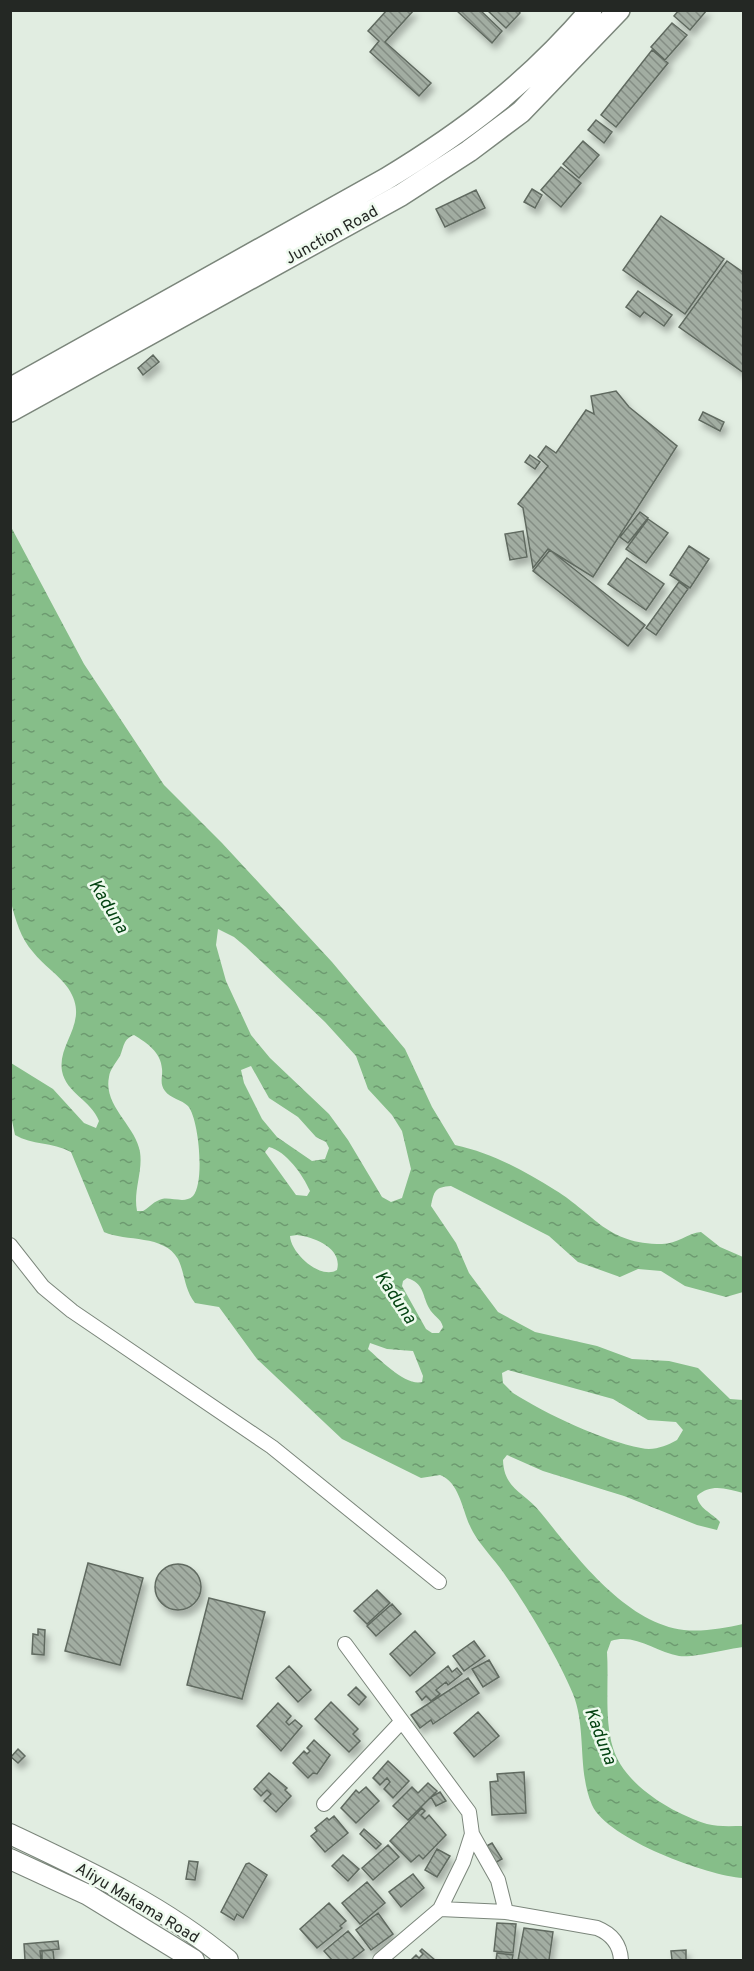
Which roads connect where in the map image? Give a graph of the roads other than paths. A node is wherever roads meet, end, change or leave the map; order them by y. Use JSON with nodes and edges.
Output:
{"nodes":[{"id":1,"x":591,"y":10,"type":"edge"},
{"id":2,"x":619,"y":10,"type":"edge"},
{"id":3,"x":42,"y":382,"type":"junction"},
{"id":4,"x":10,"y":389,"type":"edge"},
{"id":5,"x":10,"y":411,"type":"edge"},
{"id":6,"x":10,"y":1245,"type":"edge"},
{"id":7,"x":439,"y":1582,"type":"dead end"},
{"id":8,"x":345,"y":1644,"type":"dead end"},
{"id":9,"x":402,"y":1721,"type":"junction"},
{"id":10,"x":324,"y":1804,"type":"dead end"},
{"id":11,"x":10,"y":1834,"type":"edge"},
{"id":12,"x":472,"y":1834,"type":"junction"},
{"id":13,"x":10,"y":1859,"type":"edge"},
{"id":14,"x":440,"y":1909,"type":"junction"},
{"id":15,"x":506,"y":1912,"type":"junction"},
{"id":16,"x":194,"y":1960,"type":"edge"},
{"id":17,"x":228,"y":1960,"type":"edge"},
{"id":18,"x":380,"y":1960,"type":"edge"},
{"id":19,"x":621,"y":1960,"type":"edge"}],
"edges":[{"from":1,"to":3,"type":"main road","name":"Junction Road"},
{"from":2,"to":3,"type":"main road","name":"Junction Road"},
{"from":3,"to":4,"type":"main road","name":"Junction Road"},
{"from":3,"to":5,"type":"main road","name":"Junction Road"},
{"from":6,"to":7,"type":"street"},
{"from":8,"to":9,"type":"street"},
{"from":9,"to":10,"type":"street"},
{"from":9,"to":12,"type":"street"},
{"from":11,"to":17,"type":"street","name":"Aliyu Makama Road"},
{"from":12,"to":14,"type":"street"},
{"from":12,"to":15,"type":"street"},
{"from":13,"to":16,"type":"street","name":"Aliyu Makama Road"},
{"from":14,"to":15,"type":"street"},
{"from":14,"to":18,"type":"street"},
{"from":15,"to":19,"type":"street"}]}
